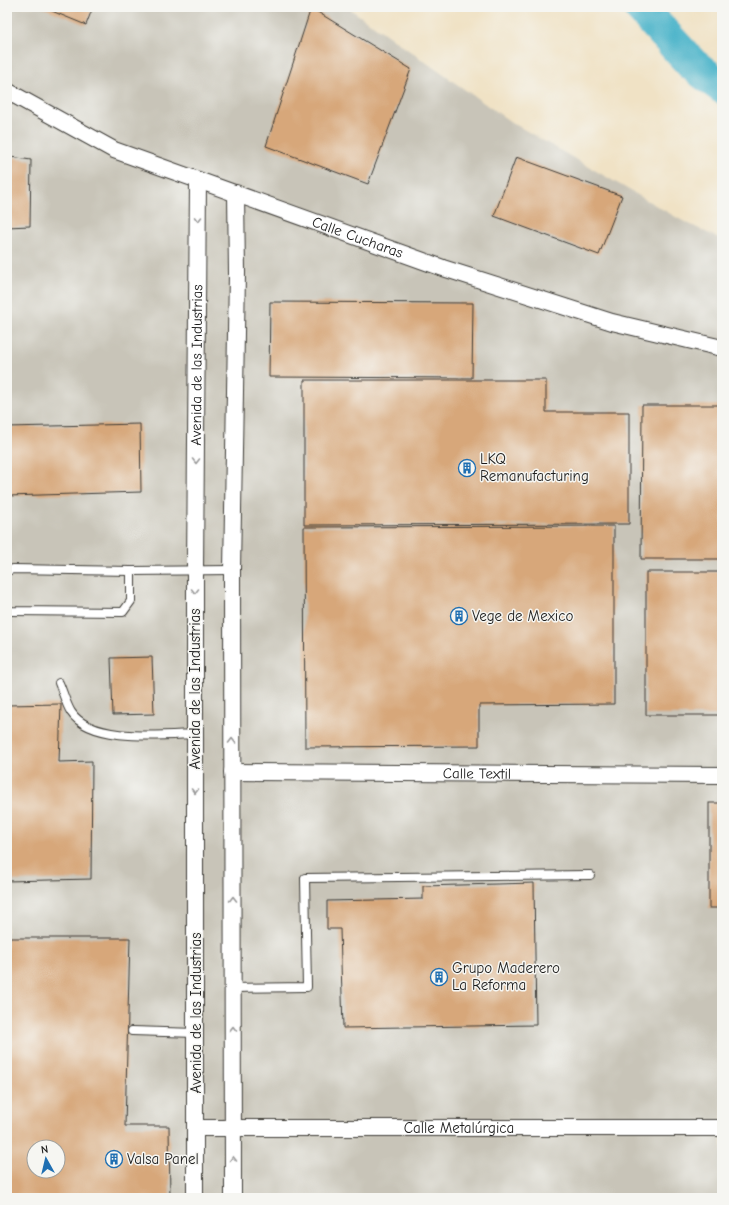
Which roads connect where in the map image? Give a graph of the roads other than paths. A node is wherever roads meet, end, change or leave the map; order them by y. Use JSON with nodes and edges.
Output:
{"nodes":[{"id":1,"x":7,"y":91,"type":"edge"},
{"id":2,"x":198,"y":180,"type":"junction"},
{"id":3,"x":236,"y":194,"type":"junction"},
{"id":4,"x":722,"y":348,"type":"edge"},
{"id":5,"x":232,"y":570,"type":"junction"},
{"id":6,"x":7,"y":571,"type":"edge"},
{"id":7,"x":131,"y":571,"type":"junction"},
{"id":8,"x":195,"y":571,"type":"junction"},
{"id":9,"x":7,"y":609,"type":"edge"},
{"id":10,"x":60,"y":683,"type":"dead end"},
{"id":11,"x":195,"y":734,"type":"junction"},
{"id":12,"x":232,"y":772,"type":"junction"},
{"id":13,"x":722,"y":775,"type":"edge"},
{"id":14,"x":590,"y":875,"type":"dead end"},
{"id":15,"x":233,"y":988,"type":"junction"},
{"id":16,"x":132,"y":1031,"type":"dead end"},
{"id":17,"x":196,"y":1033,"type":"junction"},
{"id":18,"x":196,"y":1128,"type":"junction"},
{"id":19,"x":233,"y":1128,"type":"junction"},
{"id":20,"x":722,"y":1128,"type":"edge"},
{"id":21,"x":195,"y":1198,"type":"edge"},
{"id":22,"x":233,"y":1198,"type":"edge"}],
"edges":[{"from":1,"to":2,"type":"street","name":"Calle Cucharas"},
{"from":2,"to":3,"type":"street","name":"Calle Cucharas"},
{"from":2,"to":8,"type":"street","name":"Avenida de las Industrias","one_way":true},
{"from":3,"to":4,"type":"street","name":"Calle Cucharas"},
{"from":3,"to":5,"type":"street"},
{"from":5,"to":8,"type":"lane"},
{"from":12,"to":5,"type":"street","one_way":true},
{"from":6,"to":7,"type":"lane"},
{"from":7,"to":8,"type":"lane"},
{"from":7,"to":9,"type":"lane"},
{"from":8,"to":11,"type":"street","name":"Avenida de las Industrias","one_way":true},
{"from":10,"to":11,"type":"lane"},
{"from":11,"to":17,"type":"street","name":"Avenida de las Industrias","one_way":true},
{"from":12,"to":13,"type":"street","name":"Calle Textil"},
{"from":15,"to":12,"type":"street","one_way":true},
{"from":14,"to":15,"type":"lane"},
{"from":19,"to":15,"type":"street","one_way":true},
{"from":16,"to":17,"type":"lane"},
{"from":17,"to":18,"type":"street","name":"Avenida de las Industrias"},
{"from":18,"to":19,"type":"street","name":"Calle Metalúrgica"},
{"from":18,"to":21,"type":"street","name":"Avenida de las Industrias"},
{"from":19,"to":20,"type":"street","name":"Calle Metalúrgica"},
{"from":22,"to":19,"type":"street","one_way":true}]}
